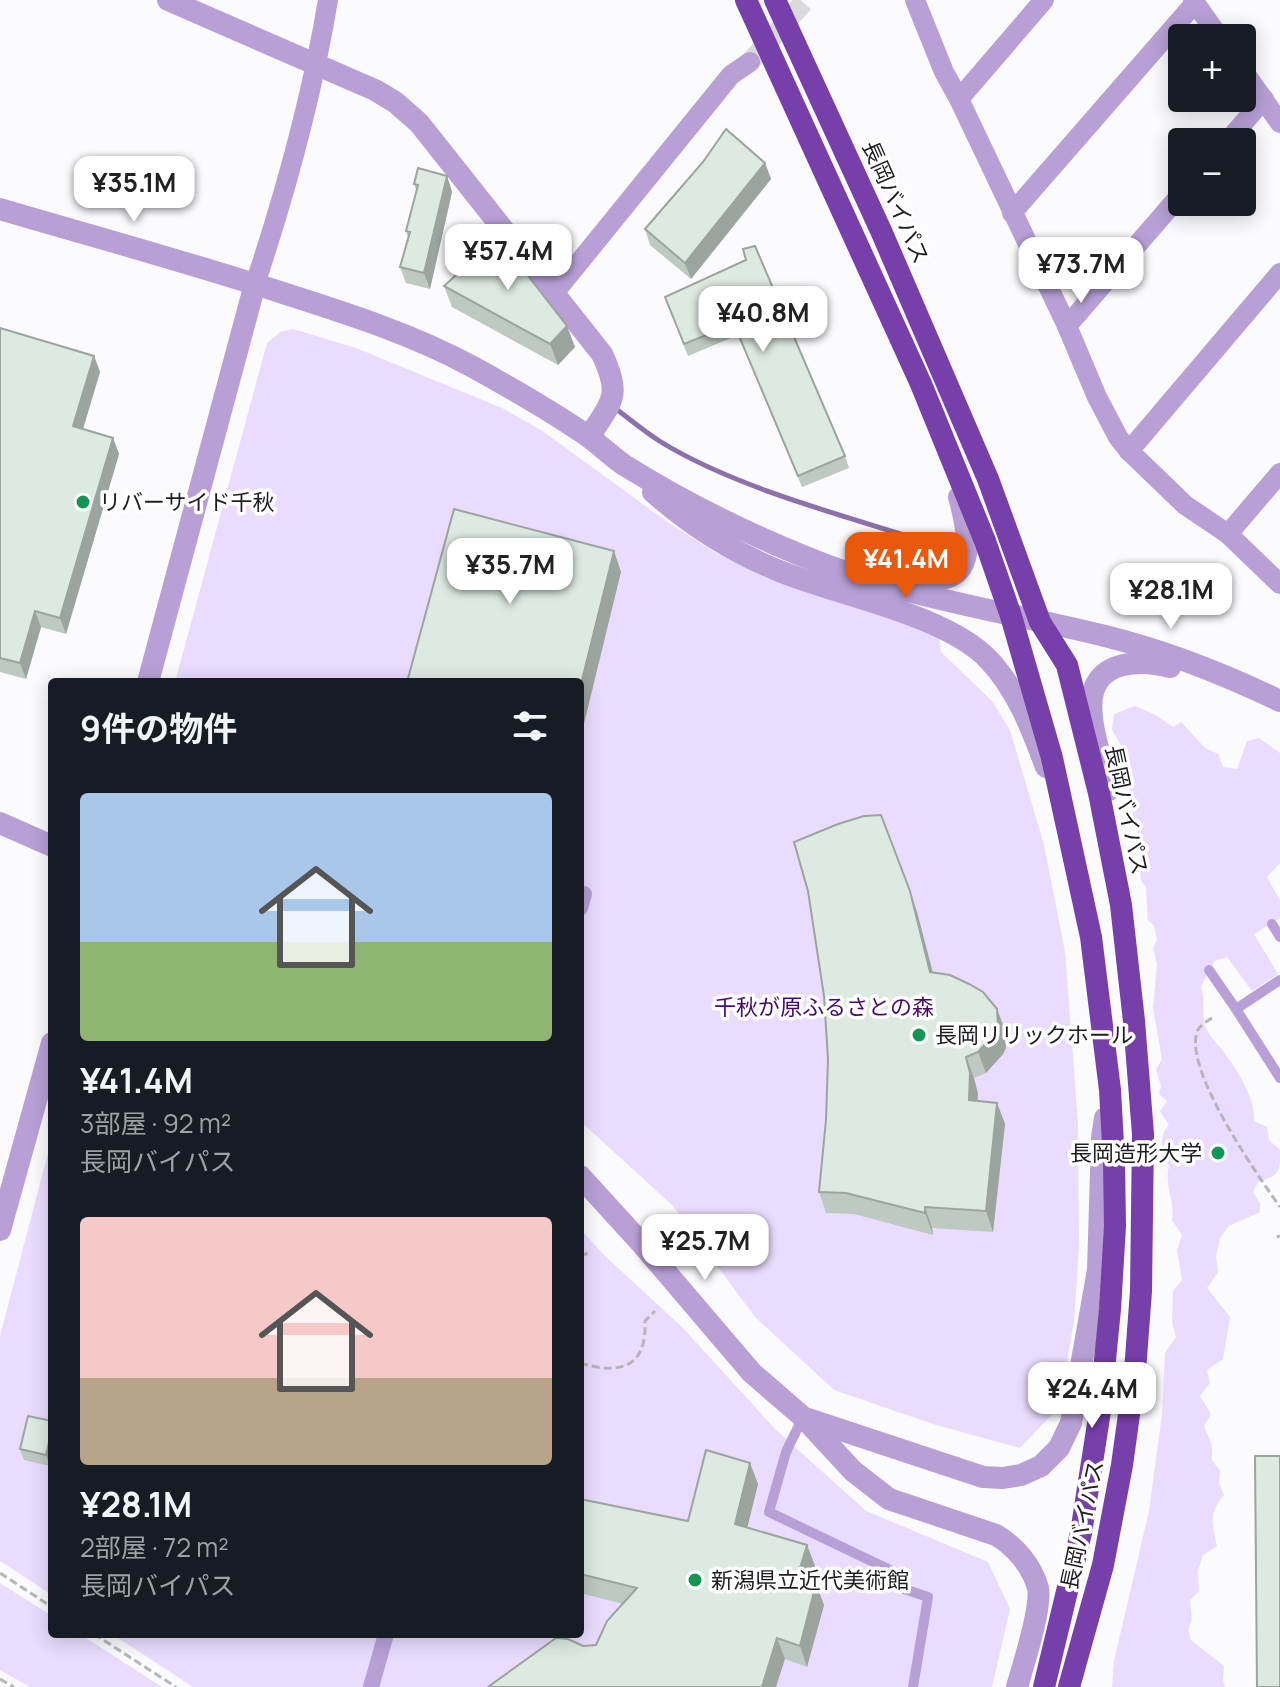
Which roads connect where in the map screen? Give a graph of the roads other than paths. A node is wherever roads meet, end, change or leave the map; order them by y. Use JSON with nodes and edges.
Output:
{"nodes":[{"id":1,"x":168,"y":0,"type":"edge"},
{"id":2,"x":328,"y":0,"type":"edge"},
{"id":3,"x":746,"y":0,"type":"edge"},
{"id":4,"x":775,"y":0,"type":"edge"},
{"id":5,"x":915,"y":0,"type":"edge"},
{"id":6,"x":1044,"y":0,"type":"edge"},
{"id":7,"x":1194,"y":1,"type":"edge"},
{"id":8,"x":1210,"y":24,"type":"edge"},
{"id":9,"x":750,"y":62,"type":"tunnel mouth"},
{"id":10,"x":317,"y":64,"type":"junction"},
{"id":11,"x":1256,"y":88,"type":"edge"},
{"id":12,"x":959,"y":99,"type":"junction"},
{"id":13,"x":1264,"y":99,"type":"junction"},
{"id":14,"x":1280,"y":123,"type":"edge"},
{"id":15,"x":1239,"y":128,"type":"edge"},
{"id":16,"x":0,"y":209,"type":"edge"},
{"id":17,"x":1168,"y":209,"type":"edge"},
{"id":18,"x":1012,"y":213,"type":"junction"},
{"id":19,"x":1280,"y":273,"type":"edge"},
{"id":20,"x":255,"y":284,"type":"junction"},
{"id":21,"x":555,"y":292,"type":"junction"},
{"id":22,"x":1067,"y":326,"type":"junction"},
{"id":23,"x":940,"y":429,"type":"junction"},
{"id":24,"x":589,"y":437,"type":"junction"},
{"id":25,"x":1129,"y":451,"type":"junction"},
{"id":26,"x":621,"y":463,"type":"junction"},
{"id":27,"x":1280,"y":473,"type":"edge"},
{"id":28,"x":679,"y":497,"type":"junction"},
{"id":29,"x":1228,"y":534,"type":"junction"},
{"id":30,"x":1280,"y":584,"type":"edge"},
{"id":31,"x":1011,"y":616,"type":"junction"},
{"id":32,"x":1040,"y":622,"type":"junction"},
{"id":33,"x":149,"y":678,"type":"edge"},
{"id":34,"x":1280,"y":704,"type":"edge"},
{"id":35,"x":1064,"y":813,"type":"junction"},
{"id":36,"x":0,"y":823,"type":"edge"},
{"id":37,"x":48,"y":844,"type":"edge"},
{"id":38,"x":1121,"y":905,"type":"junction"},
{"id":39,"x":1272,"y":924,"type":"dead end"},
{"id":40,"x":1280,"y":937,"type":"edge"},
{"id":41,"x":1209,"y":970,"type":"dead end"},
{"id":42,"x":1280,"y":980,"type":"edge"},
{"id":43,"x":1236,"y":1009,"type":"junction"},
{"id":44,"x":48,"y":1057,"type":"edge"},
{"id":45,"x":1280,"y":1078,"type":"edge"},
{"id":46,"x":1110,"y":1090,"type":"junction"},
{"id":47,"x":584,"y":1180,"type":"edge"},
{"id":48,"x":0,"y":1230,"type":"edge"},
{"id":49,"x":803,"y":1417,"type":"junction"},
{"id":50,"x":385,"y":1638,"type":"edge"},
{"id":51,"x":371,"y":1687,"type":"edge"},
{"id":52,"x":913,"y":1687,"type":"edge"},
{"id":53,"x":1017,"y":1687,"type":"edge"},
{"id":54,"x":1044,"y":1687,"type":"edge"},
{"id":55,"x":1069,"y":1687,"type":"edge"}],
"edges":[{"from":1,"to":10,"type":"street"},
{"from":2,"to":10,"type":"street"},
{"from":3,"to":23,"type":"highway","name":"長岡バイパス"},
{"from":4,"to":32,"type":"highway","name":"長岡バイパス"},
{"from":5,"to":12,"type":"street"},
{"from":6,"to":12,"type":"street"},
{"from":7,"to":8,"type":"street"},
{"from":7,"to":18,"type":"street"},
{"from":9,"to":21,"type":"street"},
{"from":10,"to":20,"type":"street"},
{"from":10,"to":21,"type":"street"},
{"from":11,"to":13,"type":"street"},
{"from":12,"to":18,"type":"street"},
{"from":13,"to":14,"type":"street"},
{"from":13,"to":15,"type":"street"},
{"from":16,"to":20,"type":"street"},
{"from":17,"to":22,"type":"street"},
{"from":18,"to":22,"type":"street"},
{"from":19,"to":25,"type":"street"},
{"from":20,"to":24,"type":"street"},
{"from":20,"to":33,"type":"street"},
{"from":21,"to":24,"type":"street"},
{"from":22,"to":25,"type":"street"},
{"from":23,"to":28,"type":"street"},
{"from":23,"to":31,"type":"highway","name":"長岡バイパス"},
{"from":24,"to":26,"type":"street"},
{"from":25,"to":29,"type":"street"},
{"from":26,"to":28,"type":"street"},
{"from":26,"to":35,"type":"street"},
{"from":27,"to":29,"type":"street"},
{"from":28,"to":31,"type":"street"},
{"from":29,"to":30,"type":"street"},
{"from":31,"to":32,"type":"street"},
{"from":31,"to":35,"type":"highway","name":"長岡バイパス"},
{"from":32,"to":34,"type":"street"},
{"from":32,"to":38,"type":"highway","name":"長岡バイパス"},
{"from":34,"to":38,"type":"street"},
{"from":35,"to":46,"type":"highway","name":"長岡バイパス"},
{"from":36,"to":37,"type":"street"},
{"from":38,"to":55,"type":"highway","name":"長岡バイパス"},
{"from":39,"to":40,"type":"lane"},
{"from":41,"to":43,"type":"lane"},
{"from":42,"to":43,"type":"lane"},
{"from":43,"to":45,"type":"lane"},
{"from":44,"to":48,"type":"street"},
{"from":46,"to":49,"type":"street"},
{"from":46,"to":54,"type":"highway","name":"長岡バイパス"},
{"from":47,"to":49,"type":"street"},
{"from":49,"to":52,"type":"lane"},
{"from":49,"to":53,"type":"street"},
{"from":50,"to":51,"type":"street"}]}
